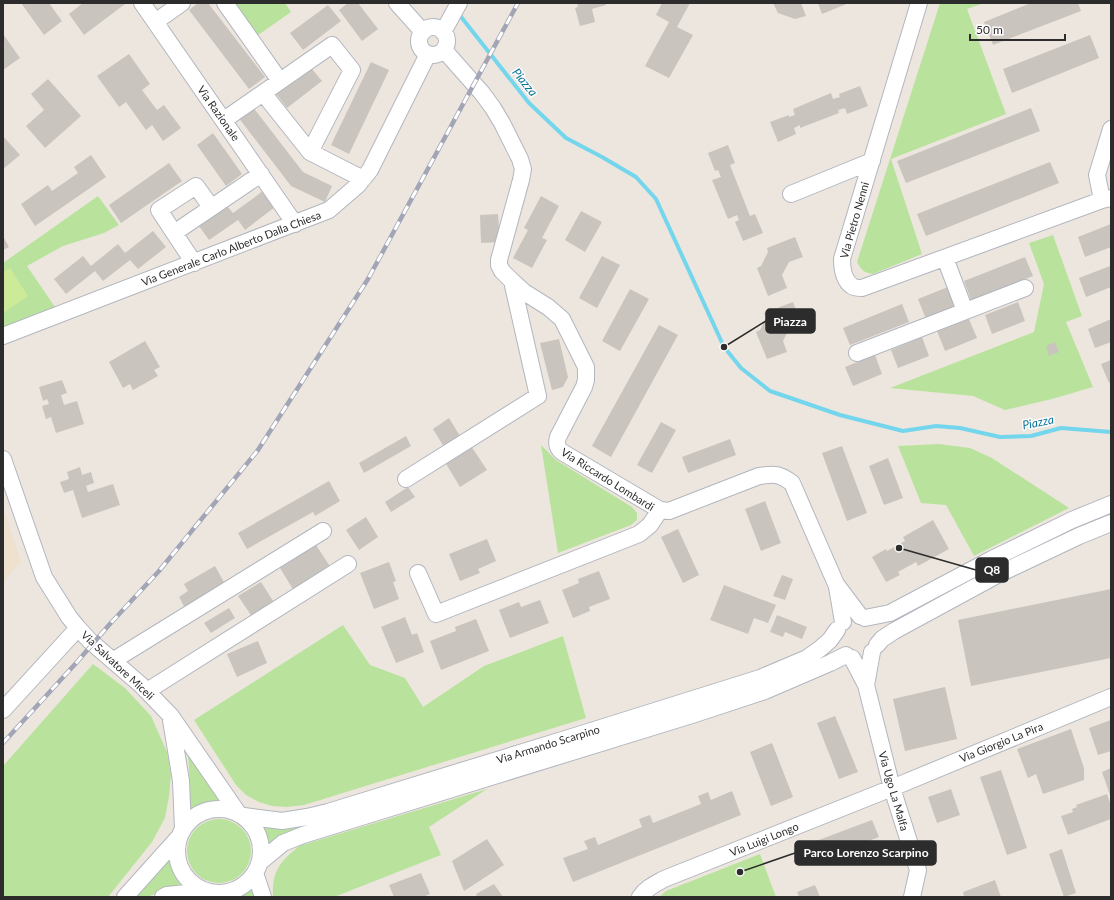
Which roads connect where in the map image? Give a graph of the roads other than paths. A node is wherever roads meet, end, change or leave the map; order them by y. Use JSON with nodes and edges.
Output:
{"nodes":[{"id":1,"x":142,"y":3,"type":"edge"},
{"id":2,"x":182,"y":3,"type":"edge"},
{"id":3,"x":225,"y":3,"type":"edge"},
{"id":4,"x":397,"y":3,"type":"edge"},
{"id":5,"x":459,"y":3,"type":"edge"},
{"id":6,"x":919,"y":3,"type":"edge"},
{"id":7,"x":155,"y":22,"type":"junction"},
{"id":8,"x":446,"y":26,"type":"junction"},
{"id":9,"x":423,"y":32,"type":"junction"},
{"id":10,"x":444,"y":50,"type":"junction"},
{"id":11,"x":428,"y":54,"type":"junction"},
{"id":12,"x":280,"y":81,"type":"junction"},
{"id":13,"x":263,"y":93,"type":"junction"},
{"id":14,"x":224,"y":120,"type":"junction"},
{"id":15,"x":1111,"y":129,"type":"edge"},
{"id":16,"x":310,"y":152,"type":"junction"},
{"id":17,"x":872,"y":161,"type":"junction"},
{"id":18,"x":261,"y":174,"type":"junction"},
{"id":19,"x":363,"y":179,"type":"junction"},
{"id":20,"x":791,"y":194,"type":"dead end"},
{"id":21,"x":1107,"y":199,"type":"edge"},
{"id":22,"x":211,"y":207,"type":"junction"},
{"id":23,"x":296,"y":224,"type":"junction"},
{"id":24,"x":174,"y":233,"type":"junction"},
{"id":25,"x":944,"y":258,"type":"junction"},
{"id":26,"x":194,"y":263,"type":"junction"},
{"id":27,"x":512,"y":281,"type":"junction"},
{"id":28,"x":1025,"y":288,"type":"dead end"},
{"id":29,"x":965,"y":311,"type":"junction"},
{"id":30,"x":3,"y":336,"type":"edge"},
{"id":31,"x":857,"y":353,"type":"dead end"},
{"id":32,"x":3,"y":459,"type":"edge"},
{"id":33,"x":406,"y":479,"type":"dead end"},
{"id":34,"x":1111,"y":504,"type":"edge"},
{"id":35,"x":660,"y":510,"type":"junction"},
{"id":36,"x":1111,"y":523,"type":"edge"},
{"id":37,"x":323,"y":531,"type":"dead end"},
{"id":38,"x":348,"y":564,"type":"dead end"},
{"id":39,"x":418,"y":573,"type":"dead end"},
{"id":40,"x":836,"y":584,"type":"junction"},
{"id":41,"x":863,"y":617,"type":"junction"},
{"id":42,"x":840,"y":626,"type":"junction"},
{"id":43,"x":78,"y":628,"type":"junction"},
{"id":44,"x":874,"y":649,"type":"junction"},
{"id":45,"x":849,"y":657,"type":"junction"},
{"id":46,"x":114,"y":660,"type":"junction"},
{"id":47,"x":866,"y":685,"type":"junction"},
{"id":48,"x":147,"y":691,"type":"junction"},
{"id":49,"x":1111,"y":697,"type":"edge"},
{"id":50,"x":3,"y":710,"type":"edge"},
{"id":51,"x":171,"y":716,"type":"junction"},
{"id":52,"x":892,"y":788,"type":"junction"},
{"id":53,"x":241,"y":815,"type":"junction"},
{"id":54,"x":181,"y":833,"type":"junction"},
{"id":55,"x":258,"y":867,"type":"junction"},
{"id":56,"x":216,"y":894,"type":"edge"},
{"id":57,"x":125,"y":897,"type":"edge"},
{"id":58,"x":163,"y":897,"type":"edge"},
{"id":59,"x":263,"y":897,"type":"edge"},
{"id":60,"x":640,"y":897,"type":"edge"},
{"id":61,"x":912,"y":897,"type":"edge"}],
"edges":[{"from":1,"to":7,"type":"street","name":"Via Razionale"},
{"from":2,"to":7,"type":"street"},
{"from":3,"to":12,"type":"street"},
{"from":4,"to":9,"type":"street"},
{"from":5,"to":8,"type":"street"},
{"from":6,"to":17,"type":"street","name":"Via Pietro Nenni"},
{"from":7,"to":14,"type":"street","name":"Via Razionale"},
{"from":8,"to":9,"type":"street"},
{"from":8,"to":10,"type":"street"},
{"from":9,"to":11,"type":"street"},
{"from":10,"to":11,"type":"street"},
{"from":10,"to":27,"type":"street","name":"Via Riccardo Lombardi"},
{"from":11,"to":19,"type":"street","name":"Via Generale Carlo Alberto Dalla Chiesa"},
{"from":12,"to":13,"type":"street"},
{"from":12,"to":16,"type":"street"},
{"from":13,"to":14,"type":"street"},
{"from":13,"to":16,"type":"street"},
{"from":14,"to":18,"type":"street","name":"Via Razionale"},
{"from":15,"to":21,"type":"street"},
{"from":16,"to":19,"type":"street"},
{"from":17,"to":20,"type":"street"},
{"from":17,"to":25,"type":"street","name":"Via Pietro Nenni"},
{"from":18,"to":22,"type":"street"},
{"from":18,"to":23,"type":"street","name":"Via Razionale"},
{"from":19,"to":23,"type":"street","name":"Via Generale Carlo Alberto Dalla Chiesa"},
{"from":21,"to":25,"type":"street","name":"Via Pietro Nenni"},
{"from":22,"to":24,"type":"street"},
{"from":22,"to":24,"type":"street"},
{"from":23,"to":26,"type":"street","name":"Via Generale Carlo Alberto Dalla Chiesa"},
{"from":24,"to":26,"type":"street"},
{"from":25,"to":29,"type":"street"},
{"from":26,"to":30,"type":"street","name":"Via Generale Carlo Alberto Dalla Chiesa"},
{"from":27,"to":33,"type":"street"},
{"from":27,"to":35,"type":"street","name":"Via Riccardo Lombardi"},
{"from":28,"to":29,"type":"street"},
{"from":29,"to":31,"type":"street"},
{"from":32,"to":43,"type":"street","name":"Via Salvatore Miceli"},
{"from":34,"to":41,"type":"street"},
{"from":35,"to":39,"type":"street"},
{"from":35,"to":40,"type":"street","name":"Via Riccardo Lombardi"},
{"from":36,"to":44,"type":"street"},
{"from":37,"to":46,"type":"street"},
{"from":38,"to":48,"type":"street"},
{"from":40,"to":41,"type":"street","name":"Via Riccardo Lombardi"},
{"from":40,"to":42,"type":"street","name":"Via Riccardo Lombardi"},
{"from":41,"to":42,"type":"street"},
{"from":41,"to":44,"type":"street"},
{"from":42,"to":45,"type":"street"},
{"from":42,"to":53,"type":"street","name":"Via Armando Scarpino"},
{"from":43,"to":46,"type":"street","name":"Via Salvatore Miceli"},
{"from":43,"to":50,"type":"street"},
{"from":44,"to":45,"type":"street"},
{"from":44,"to":47,"type":"street","name":"Via Ugo La Malfa"},
{"from":45,"to":47,"type":"street","name":"Via Ugo La Malfa"},
{"from":45,"to":55,"type":"street","name":"Via Armando Scarpino"},
{"from":46,"to":48,"type":"street","name":"Via Salvatore Miceli"},
{"from":47,"to":52,"type":"street","name":"Via Ugo La Malfa"},
{"from":48,"to":51,"type":"street","name":"Via Salvatore Miceli"},
{"from":49,"to":52,"type":"street","name":"Via Giorgio La Pira"},
{"from":51,"to":53,"type":"street","name":"Via Salvatore Miceli"},
{"from":51,"to":54,"type":"street"},
{"from":52,"to":60,"type":"street","name":"Via Luigi Longo"},
{"from":52,"to":61,"type":"street","name":"Via Ugo La Malfa"},
{"from":53,"to":54,"type":"street"},
{"from":53,"to":55,"type":"street"},
{"from":54,"to":56,"type":"street"},
{"from":54,"to":57,"type":"street"},
{"from":55,"to":56,"type":"street"},
{"from":55,"to":59,"type":"street"},
{"from":56,"to":58,"type":"street"}]}
